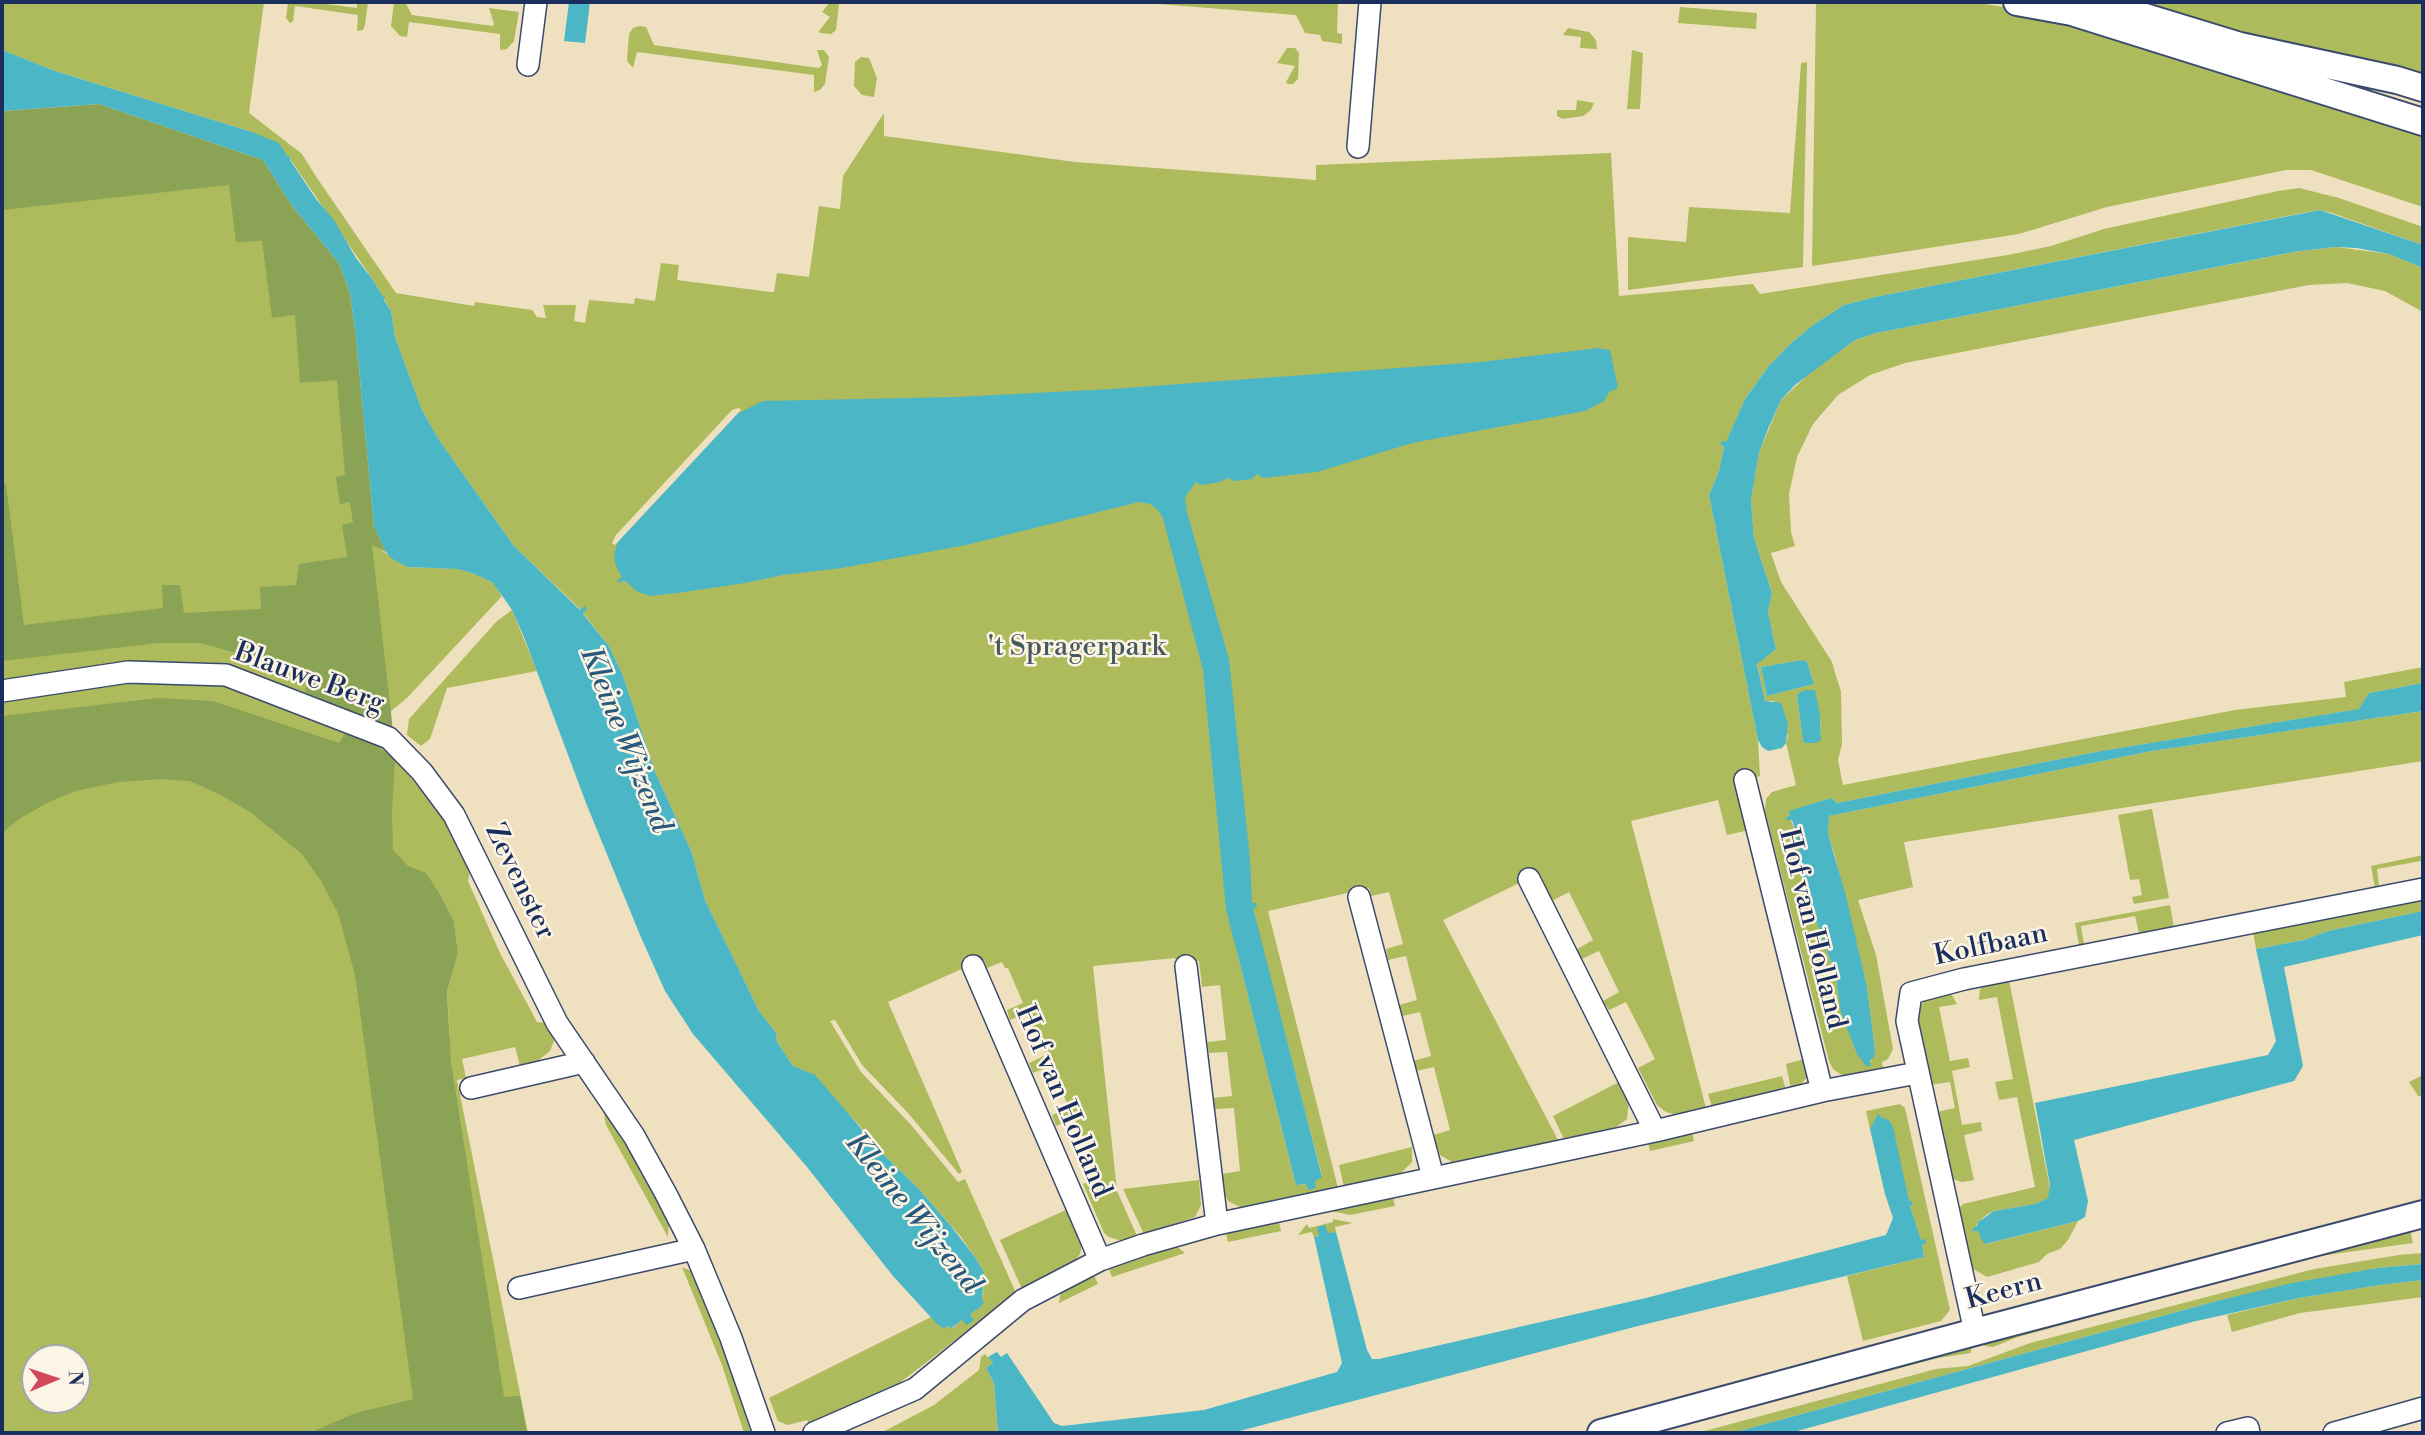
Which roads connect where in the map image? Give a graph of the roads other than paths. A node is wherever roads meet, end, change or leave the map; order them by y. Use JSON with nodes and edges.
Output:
{"nodes":[{"id":1,"x":536,"y":2,"type":"edge"},
{"id":2,"x":1370,"y":2,"type":"edge"},
{"id":3,"x":2017,"y":2,"type":"edge"},
{"id":4,"x":2096,"y":2,"type":"edge"},
{"id":5,"x":528,"y":65,"type":"dead end"},
{"id":6,"x":2423,"y":88,"type":"edge"},
{"id":7,"x":2423,"y":122,"type":"edge"},
{"id":8,"x":1357,"y":147,"type":"dead end"},
{"id":9,"x":2,"y":691,"type":"edge"},
{"id":10,"x":389,"y":738,"type":"joint"},
{"id":11,"x":1745,"y":780,"type":"dead end"},
{"id":12,"x":1529,"y":878,"type":"dead end"},
{"id":13,"x":2423,"y":889,"type":"edge"},
{"id":14,"x":1359,"y":897,"type":"dead end"},
{"id":15,"x":973,"y":966,"type":"dead end"},
{"id":16,"x":1186,"y":966,"type":"dead end"},
{"id":17,"x":584,"y":1062,"type":"junction"},
{"id":18,"x":1917,"y":1073,"type":"junction"},
{"id":19,"x":471,"y":1088,"type":"dead end"},
{"id":20,"x":1822,"y":1091,"type":"junction"},
{"id":21,"x":1655,"y":1131,"type":"junction"},
{"id":22,"x":1433,"y":1177,"type":"junction"},
{"id":23,"x":2423,"y":1214,"type":"edge"},
{"id":24,"x":1217,"y":1224,"type":"junction"},
{"id":25,"x":694,"y":1249,"type":"junction"},
{"id":26,"x":1100,"y":1260,"type":"junction"},
{"id":27,"x":519,"y":1288,"type":"dead end"},
{"id":28,"x":1975,"y":1332,"type":"junction"},
{"id":29,"x":2423,"y":1408,"type":"edge"},
{"id":30,"x":764,"y":1433,"type":"edge"},
{"id":31,"x":814,"y":1433,"type":"edge"},
{"id":32,"x":1601,"y":1433,"type":"edge"},
{"id":33,"x":2227,"y":1433,"type":"edge"},
{"id":34,"x":2249,"y":1433,"type":"edge"},
{"id":35,"x":2334,"y":1433,"type":"edge"}],
"edges":[{"from":1,"to":5,"type":"street"},
{"from":2,"to":8,"type":"street"},
{"from":3,"to":7,"type":"street"},
{"from":4,"to":6,"type":"street"},
{"from":9,"to":10,"type":"street","name":"Blauwe Berg"},
{"from":10,"to":17,"type":"street","name":"Zevenster"},
{"from":11,"to":20,"type":"street","name":"Hof van Holland"},
{"from":12,"to":21,"type":"street"},
{"from":13,"to":18,"type":"street","name":"Kolfbaan"},
{"from":14,"to":22,"type":"street"},
{"from":15,"to":26,"type":"street","name":"Hof van Holland"},
{"from":16,"to":24,"type":"street"},
{"from":17,"to":19,"type":"street"},
{"from":17,"to":25,"type":"street","name":"Zevenster"},
{"from":18,"to":20,"type":"street"},
{"from":18,"to":28,"type":"street","name":"Kolfbaan"},
{"from":20,"to":21,"type":"street"},
{"from":21,"to":22,"type":"street"},
{"from":22,"to":24,"type":"street"},
{"from":23,"to":28,"type":"street","name":"Keern"},
{"from":24,"to":26,"type":"street"},
{"from":25,"to":27,"type":"street"},
{"from":25,"to":30,"type":"street","name":"Zevenster"},
{"from":26,"to":31,"type":"street"},
{"from":28,"to":32,"type":"street","name":"Keern"},
{"from":29,"to":35,"type":"street"},
{"from":33,"to":34,"type":"street"}]}
